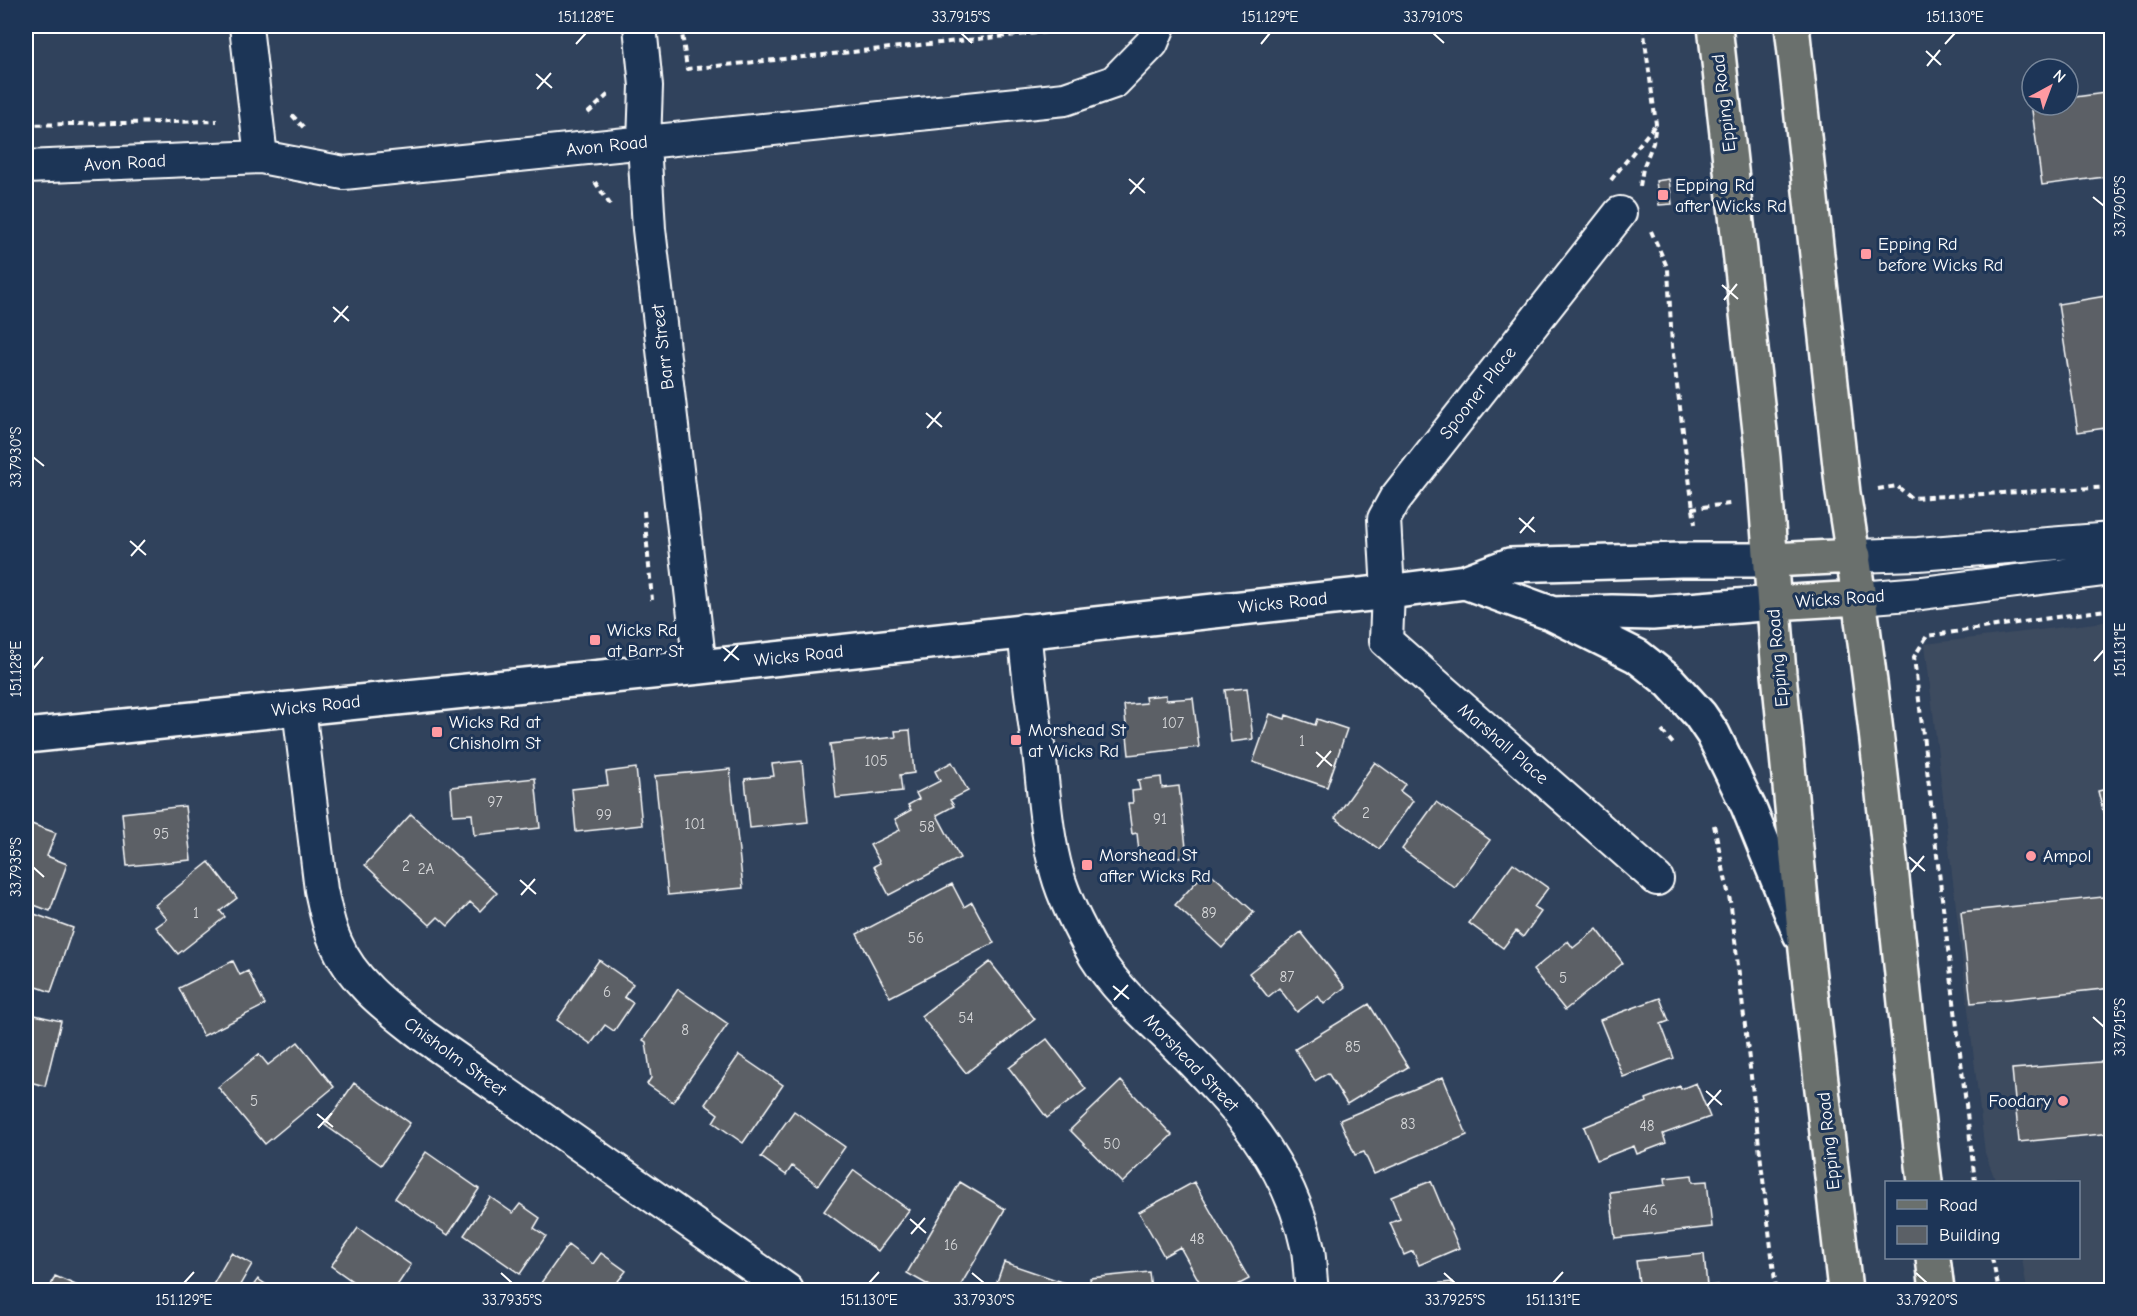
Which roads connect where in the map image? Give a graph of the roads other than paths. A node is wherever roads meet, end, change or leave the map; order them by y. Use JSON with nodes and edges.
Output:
{"nodes":[{"id":1,"x":246,"y":26,"type":"edge"},
{"id":2,"x":640,"y":26,"type":"edge"},
{"id":3,"x":1159,"y":26,"type":"edge"},
{"id":4,"x":1715,"y":26,"type":"edge"},
{"id":5,"x":1792,"y":26,"type":"edge"},
{"id":6,"x":644,"y":143,"type":"junction"},
{"id":7,"x":261,"y":156,"type":"junction"},
{"id":8,"x":26,"y":167,"type":"edge"},
{"id":9,"x":1622,"y":212,"type":"road end"},
{"id":10,"x":2112,"y":539,"type":"edge"},
{"id":11,"x":1854,"y":556,"type":"junction"},
{"id":12,"x":1771,"y":561,"type":"junction"},
{"id":13,"x":2112,"y":569,"type":"edge"},
{"id":14,"x":1466,"y":582,"type":"junction"},
{"id":15,"x":1388,"y":592,"type":"junction"},
{"id":16,"x":1859,"y":598,"type":"junction"},
{"id":17,"x":1774,"y":603,"type":"junction"},
{"id":18,"x":1553,"y":614,"type":"junction"},
{"id":19,"x":1024,"y":630,"type":"junction"},
{"id":20,"x":700,"y":667,"type":"junction"},
{"id":21,"x":299,"y":708,"type":"junction"},
{"id":22,"x":26,"y":736,"type":"edge"},
{"id":23,"x":1657,"y":879,"type":"dead end"},
{"id":24,"x":1806,"y":950,"type":"junction"},
{"id":25,"x":1925,"y":1181,"type":"edge"},
{"id":26,"x":1933,"y":1259,"type":"edge"},
{"id":27,"x":787,"y":1290,"type":"edge"},
{"id":28,"x":1312,"y":1290,"type":"edge"},
{"id":29,"x":1845,"y":1290,"type":"edge"},
{"id":30,"x":1937,"y":1290,"type":"edge"}],
"edges":[{"from":1,"to":7,"type":"street"},
{"from":2,"to":6,"type":"street","name":"Barr Street"},
{"from":3,"to":6,"type":"street","name":"Avon Road"},
{"from":4,"to":12,"type":"main road","name":"Epping Road"},
{"from":5,"to":11,"type":"main road"},
{"from":6,"to":7,"type":"street","name":"Avon Road"},
{"from":6,"to":20,"type":"street","name":"Barr Street"},
{"from":7,"to":8,"type":"street","name":"Avon Road"},
{"from":9,"to":15,"type":"street","name":"Spooner Place"},
{"from":10,"to":11,"type":"street","name":"Wicks Road"},
{"from":11,"to":12,"type":"main road","name":"Wicks Road"},
{"from":11,"to":16,"type":"main road"},
{"from":12,"to":14,"type":"main road","name":"Wicks Road"},
{"from":12,"to":17,"type":"main road","name":"Epping Road"},
{"from":13,"to":16,"type":"street","name":"Wicks Road"},
{"from":14,"to":15,"type":"main road","name":"Wicks Road"},
{"from":14,"to":18,"type":"main road","name":"Wicks Road"},
{"from":15,"to":19,"type":"main road","name":"Wicks Road"},
{"from":15,"to":23,"type":"street","name":"Marshall Place"},
{"from":16,"to":17,"type":"main road","name":"Wicks Road"},
{"from":16,"to":25,"type":"main road"},
{"from":17,"to":18,"type":"main road","name":"Wicks Road"},
{"from":17,"to":24,"type":"main road","name":"Epping Road"},
{"from":18,"to":24,"type":"main road"},
{"from":19,"to":20,"type":"main road","name":"Wicks Road"},
{"from":19,"to":28,"type":"street","name":"Morshead Street"},
{"from":20,"to":21,"type":"main road","name":"Wicks Road"},
{"from":21,"to":22,"type":"main road","name":"Wicks Road"},
{"from":21,"to":27,"type":"street","name":"Chisholm Street"},
{"from":24,"to":29,"type":"main road","name":"Epping Road"},
{"from":26,"to":30,"type":"main road"}]}
